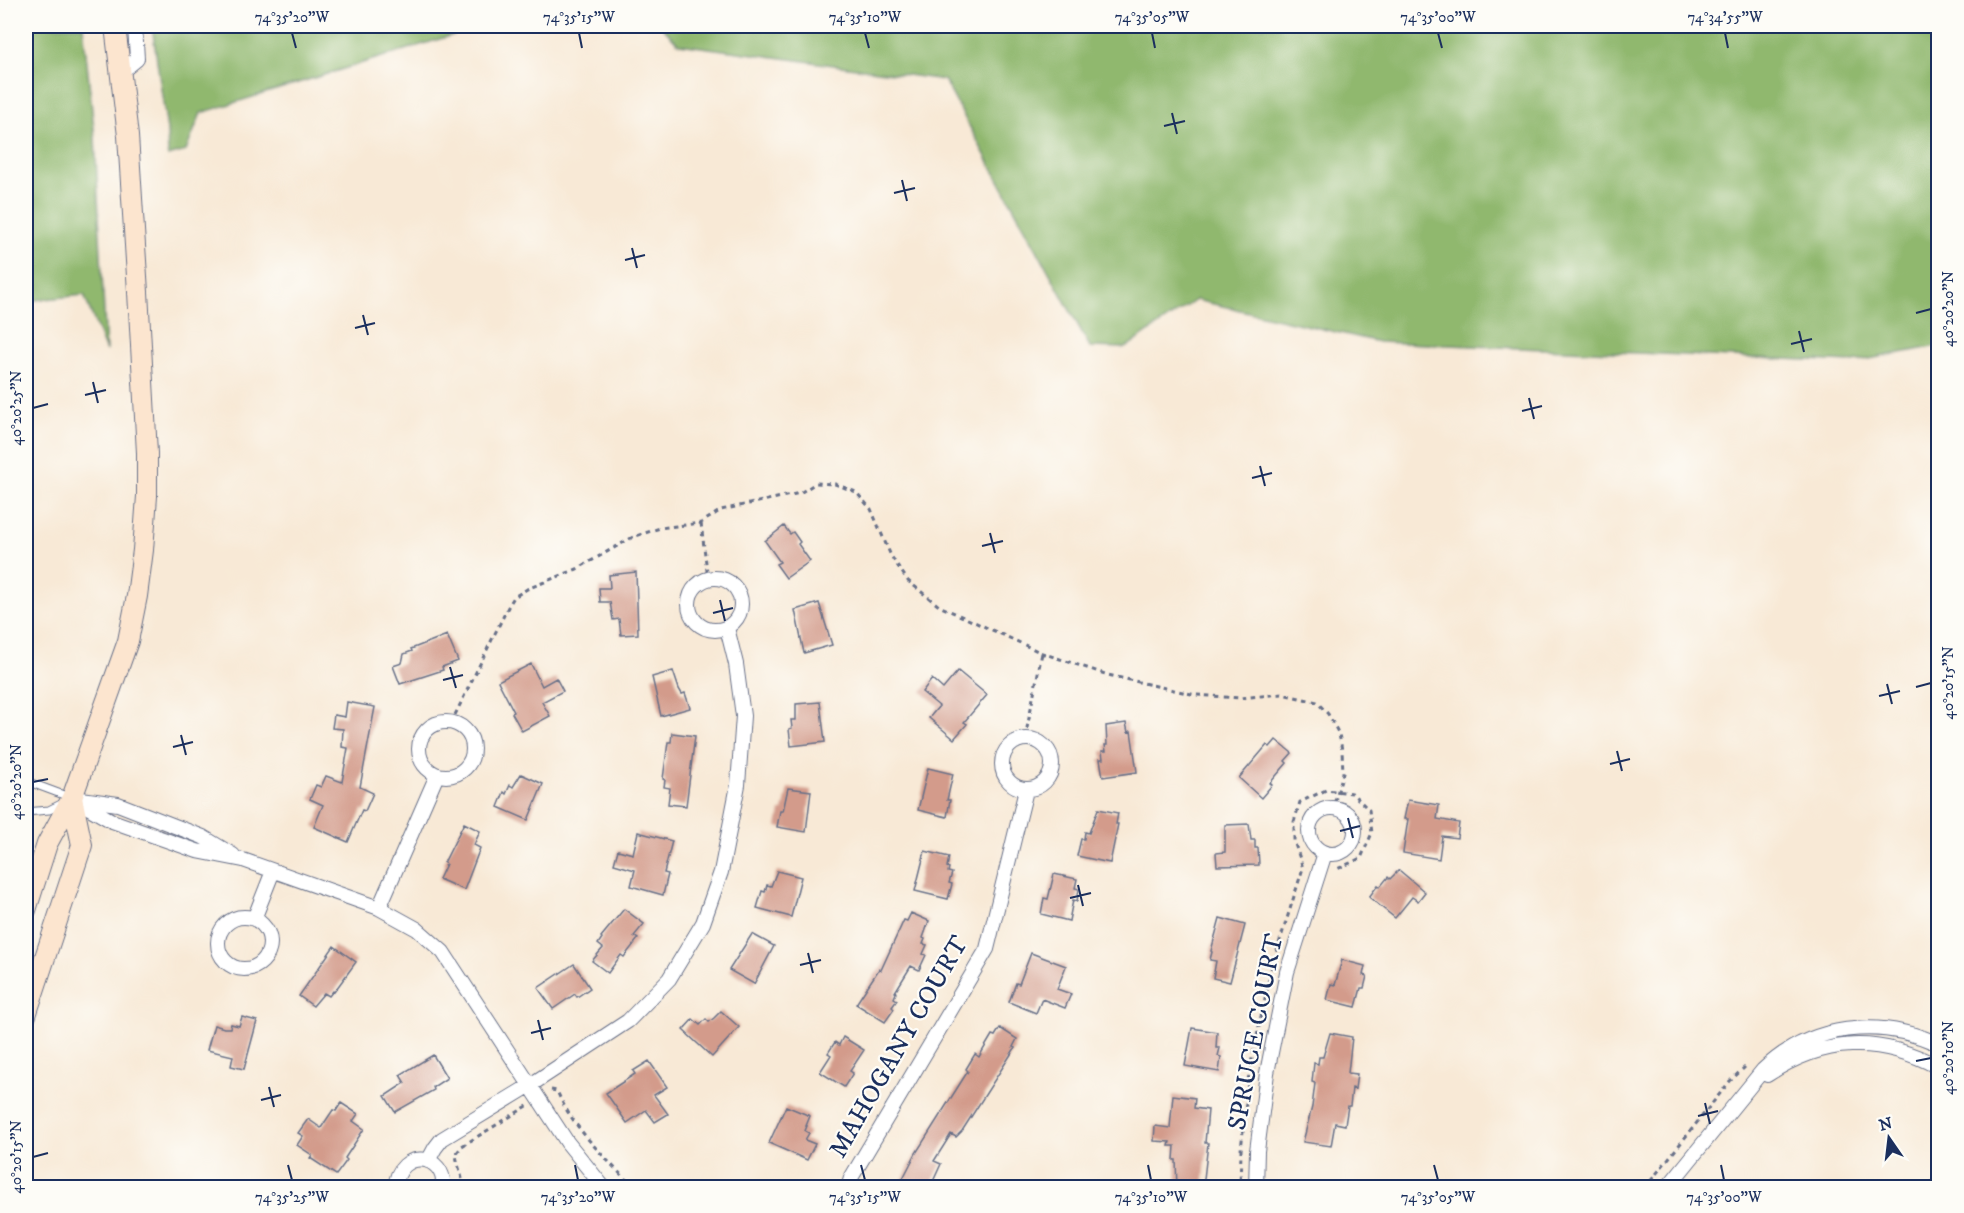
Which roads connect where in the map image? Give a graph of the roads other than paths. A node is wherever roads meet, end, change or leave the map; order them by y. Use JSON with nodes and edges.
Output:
{"nodes":[{"id":1,"x":114,"y":26,"type":"edge"},
{"id":2,"x":135,"y":26,"type":"edge"},
{"id":3,"x":121,"y":72,"type":"junction"},
{"id":4,"x":727,"y":628,"type":"junction"},
{"id":5,"x":437,"y":775,"type":"junction"},
{"id":6,"x":26,"y":781,"type":"edge"},
{"id":7,"x":1026,"y":789,"type":"junction"},
{"id":8,"x":72,"y":798,"type":"junction"},
{"id":9,"x":26,"y":812,"type":"edge"},
{"id":10,"x":1325,"y":853,"type":"junction"},
{"id":11,"x":273,"y":871,"type":"junction"},
{"id":12,"x":378,"y":908,"type":"junction"},
{"id":13,"x":26,"y":910,"type":"edge"},
{"id":14,"x":254,"y":919,"type":"dead end"},
{"id":15,"x":26,"y":1015,"type":"edge"},
{"id":16,"x":1938,"y":1044,"type":"edge"},
{"id":17,"x":1938,"y":1067,"type":"edge"},
{"id":18,"x":529,"y":1086,"type":"junction"},
{"id":19,"x":1750,"y":1086,"type":"junction"},
{"id":20,"x":428,"y":1161,"type":"junction"},
{"id":21,"x":395,"y":1188,"type":"edge"},
{"id":22,"x":443,"y":1188,"type":"edge"},
{"id":23,"x":604,"y":1188,"type":"edge"},
{"id":24,"x":848,"y":1188,"type":"edge"},
{"id":25,"x":1257,"y":1188,"type":"edge"},
{"id":26,"x":1667,"y":1188,"type":"edge"}],
"edges":[{"from":1,"to":3,"type":"street"},
{"from":2,"to":3,"type":"street"},
{"from":3,"to":8,"type":"street"},
{"from":4,"to":4,"type":"street"},
{"from":4,"to":18,"type":"street"},
{"from":5,"to":5,"type":"street"},
{"from":5,"to":12,"type":"street"},
{"from":6,"to":8,"type":"lane"},
{"from":7,"to":7,"type":"street"},
{"from":7,"to":24,"type":"street","name":"MAHOGANY COURT"},
{"from":8,"to":9,"type":"lane"},
{"from":8,"to":11,"type":"street"},
{"from":8,"to":13,"type":"street"},
{"from":8,"to":15,"type":"street"},
{"from":10,"to":10,"type":"street"},
{"from":10,"to":25,"type":"street","name":"SPRUCE COURT"},
{"from":11,"to":12,"type":"street"},
{"from":11,"to":14,"type":"street"},
{"from":12,"to":18,"type":"street"},
{"from":16,"to":19,"type":"street"},
{"from":17,"to":19,"type":"street"},
{"from":18,"to":20,"type":"street"},
{"from":18,"to":23,"type":"street"},
{"from":19,"to":26,"type":"street"},
{"from":20,"to":21,"type":"street"},
{"from":20,"to":22,"type":"street"}]}
